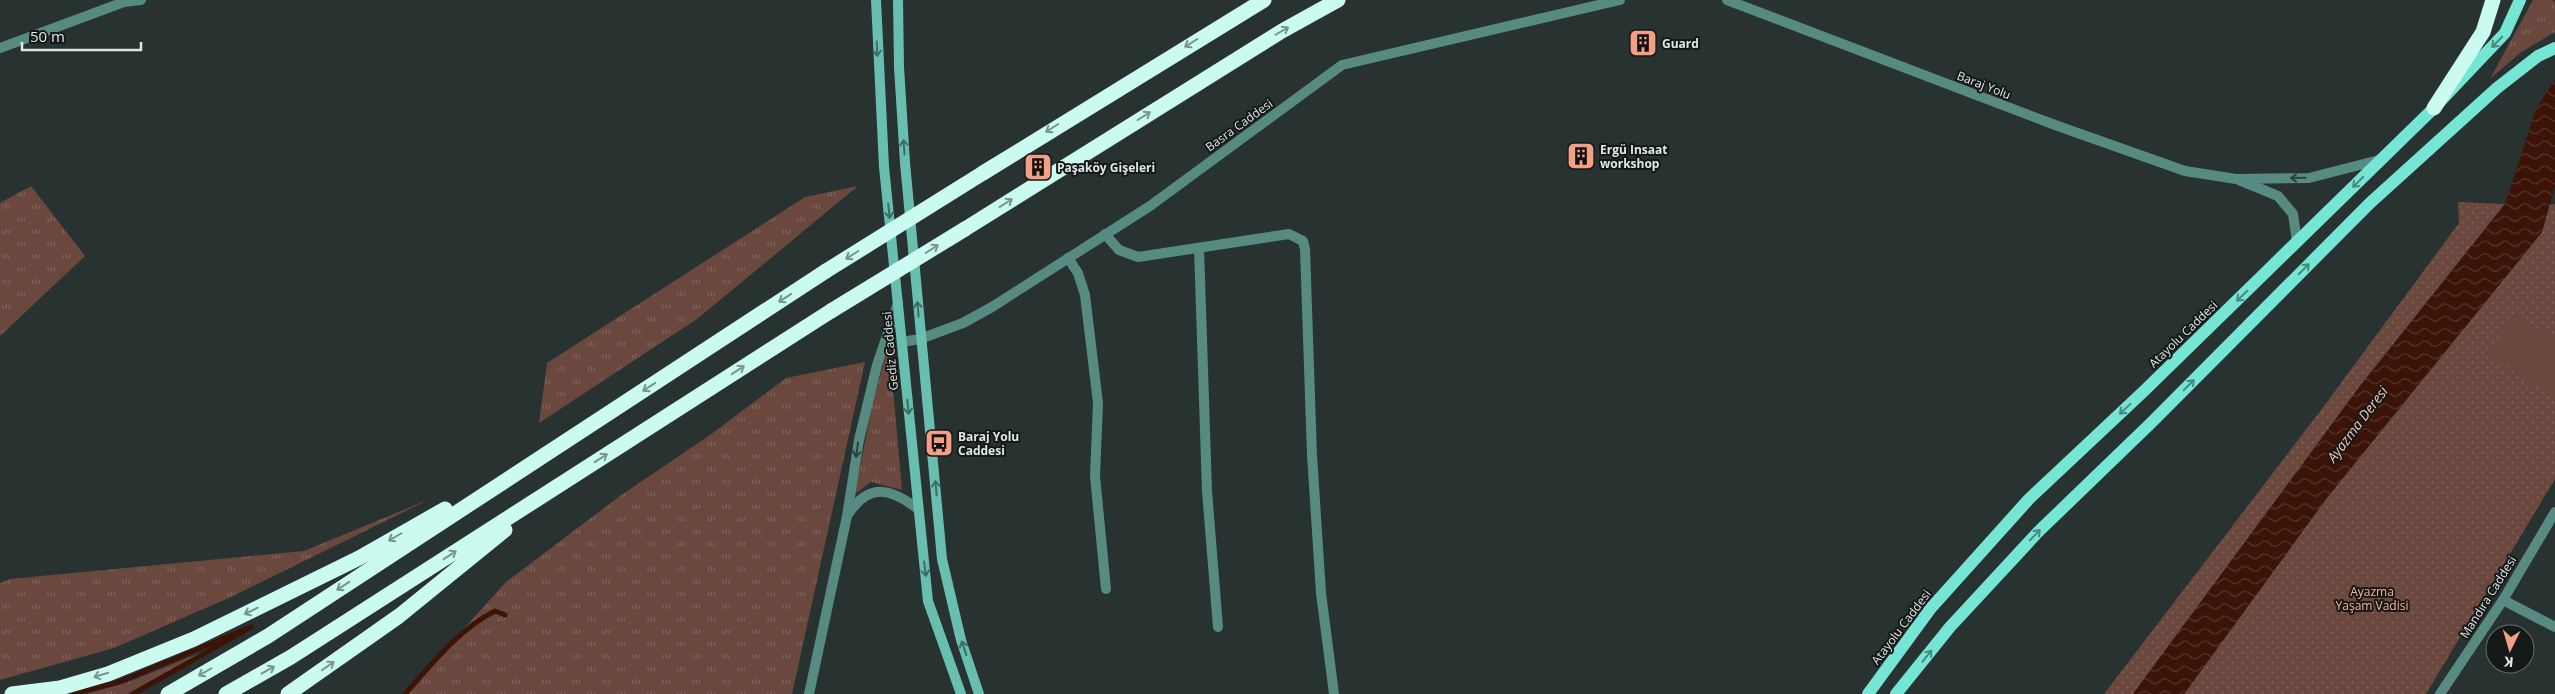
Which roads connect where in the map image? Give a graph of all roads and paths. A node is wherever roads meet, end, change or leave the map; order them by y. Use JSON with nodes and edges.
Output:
{"nodes":[{"id":1,"x":141,"y":0,"type":"edge"},
{"id":2,"x":876,"y":0,"type":"edge"},
{"id":3,"x":898,"y":0,"type":"edge"},
{"id":4,"x":1264,"y":0,"type":"edge"},
{"id":5,"x":1338,"y":0,"type":"edge"},
{"id":6,"x":1620,"y":0,"type":"edge"},
{"id":7,"x":1727,"y":0,"type":"edge"},
{"id":8,"x":2492,"y":0,"type":"edge"},
{"id":9,"x":2520,"y":0,"type":"edge"},
{"id":10,"x":0,"y":48,"type":"edge"},
{"id":11,"x":2555,"y":48,"type":"edge"},
{"id":12,"x":2434,"y":108,"type":"junction"},
{"id":13,"x":2380,"y":160,"type":"junction"},
{"id":14,"x":2236,"y":179,"type":"junction"},
{"id":15,"x":1105,"y":234,"type":"junction"},
{"id":16,"x":2297,"y":242,"type":"junction"},
{"id":17,"x":1199,"y":248,"type":"junction"},
{"id":18,"x":1068,"y":258,"type":"junction"},
{"id":19,"x":899,"y":302,"type":"junction"},
{"id":20,"x":920,"y":339,"type":"junction"},
{"id":21,"x":902,"y":342,"type":"junction"},
{"id":22,"x":589,"y":426,"type":"junction"},
{"id":23,"x":560,"y":484,"type":"junction"},
{"id":24,"x":918,"y":509,"type":"junction"},
{"id":25,"x":2555,"y":512,"type":"edge"},
{"id":26,"x":848,"y":516,"type":"junction"},
{"id":27,"x":1106,"y":589,"type":"dead end"},
{"id":28,"x":2503,"y":600,"type":"junction"},
{"id":29,"x":1218,"y":627,"type":"dead end"},
{"id":30,"x":2555,"y":627,"type":"edge"},
{"id":31,"x":12,"y":694,"type":"edge"},
{"id":32,"x":168,"y":694,"type":"edge"},
{"id":33,"x":226,"y":694,"type":"edge"},
{"id":34,"x":288,"y":694,"type":"edge"},
{"id":35,"x":809,"y":694,"type":"edge"},
{"id":36,"x":961,"y":694,"type":"edge"},
{"id":37,"x":979,"y":694,"type":"edge"},
{"id":38,"x":1334,"y":694,"type":"edge"},
{"id":39,"x":1868,"y":694,"type":"edge"},
{"id":40,"x":1896,"y":694,"type":"edge"},
{"id":41,"x":2440,"y":694,"type":"edge"}],
"edges":[{"from":1,"to":10,"type":"street"},
{"from":2,"to":19,"type":"main road","name":"Gediz Caddesi","one_way":true},
{"from":20,"to":3,"type":"main road","one_way":true},
{"from":4,"to":22,"type":"highway","one_way":true,"bridge":true},
{"from":23,"to":5,"type":"highway","one_way":true,"bridge":true},
{"from":6,"to":15,"type":"street","name":"Basra Caddesi"},
{"from":7,"to":14,"type":"street","name":"Baraj Yolu"},
{"from":8,"to":12,"type":"highway"},
{"from":9,"to":12,"type":"main road","name":"Atayolu Caddesi","one_way":true},
{"from":40,"to":11,"type":"main road","one_way":true},
{"from":12,"to":13,"type":"main road","name":"Atayolu Caddesi"},
{"from":13,"to":14,"type":"street","name":"Baraj Yolu","one_way":true},
{"from":13,"to":16,"type":"main road","name":"Atayolu Caddesi","one_way":true},
{"from":14,"to":16,"type":"street","name":"Baraj Yolu"},
{"from":15,"to":17,"type":"street"},
{"from":15,"to":18,"type":"street","name":"Basra Caddesi"},
{"from":16,"to":39,"type":"main road","name":"Atayolu Caddesi","one_way":true},
{"from":17,"to":29,"type":"street"},
{"from":17,"to":38,"type":"street"},
{"from":18,"to":20,"type":"street","name":"Basra Caddesi"},
{"from":18,"to":27,"type":"street"},
{"from":19,"to":21,"type":"main road","name":"Gediz Caddesi"},
{"from":19,"to":26,"type":"street","one_way":true},
{"from":20,"to":21,"type":"street","name":"Basra Caddesi"},
{"from":37,"to":20,"type":"main road","one_way":true},
{"from":21,"to":24,"type":"main road","name":"Gediz Caddesi","one_way":true},
{"from":22,"to":31,"type":"highway","one_way":true},
{"from":22,"to":32,"type":"highway","one_way":true},
{"from":33,"to":23,"type":"highway","one_way":true},
{"from":34,"to":23,"type":"highway","one_way":true},
{"from":24,"to":26,"type":"street"},
{"from":24,"to":36,"type":"main road","name":"Gediz Caddesi","one_way":true},
{"from":25,"to":28,"type":"street","name":"Mandıra Caddesi"},
{"from":26,"to":35,"type":"street"},
{"from":28,"to":30,"type":"street"},
{"from":28,"to":41,"type":"street","name":"Mandıra Caddesi"}]}
